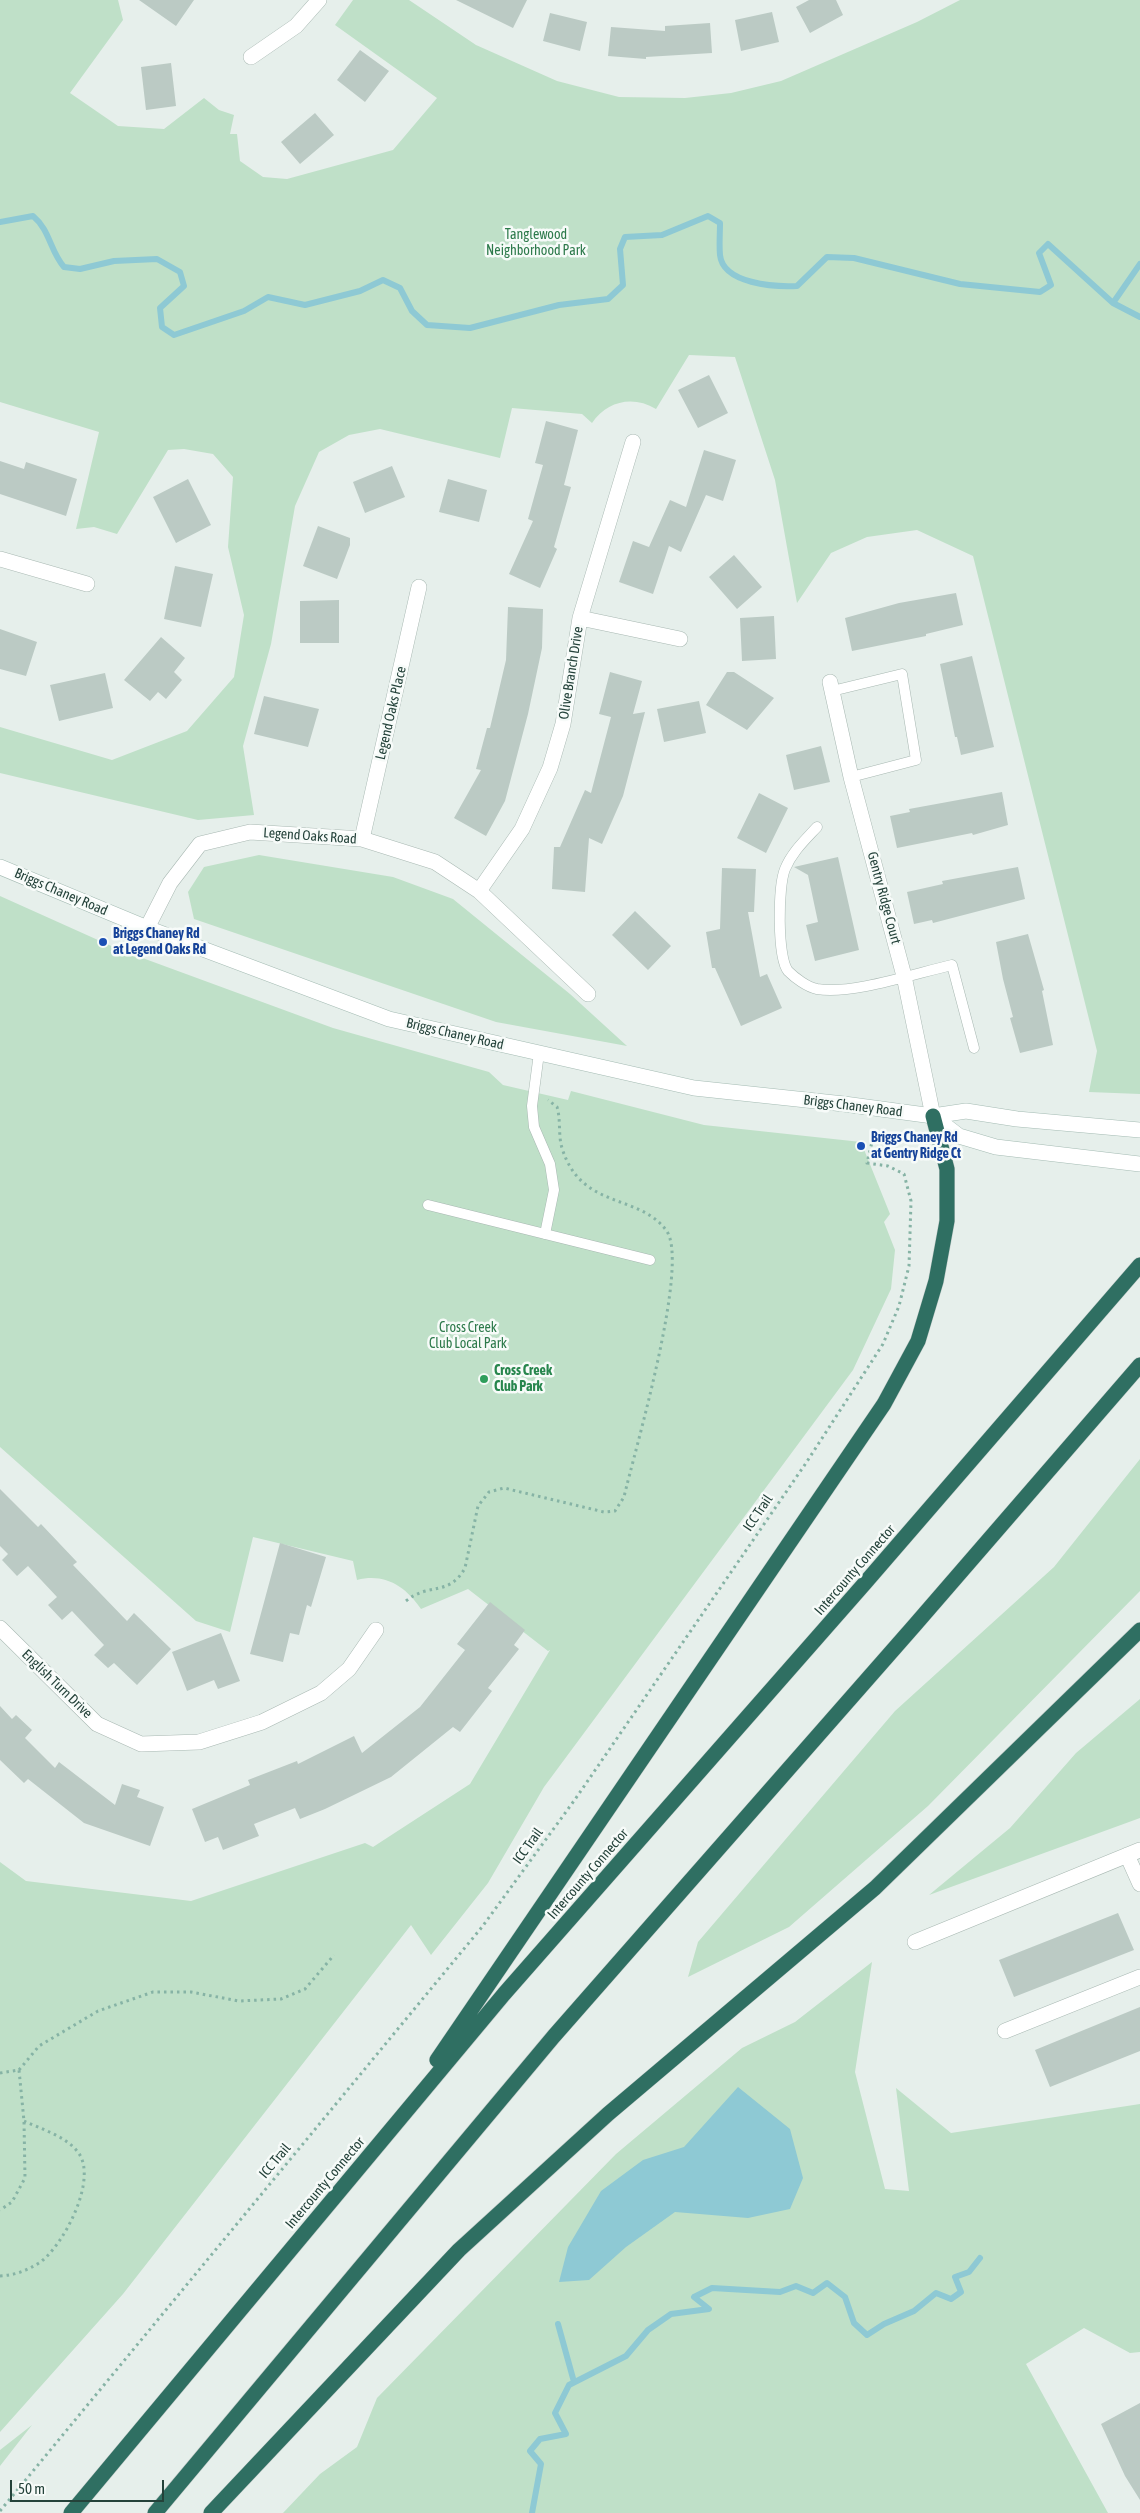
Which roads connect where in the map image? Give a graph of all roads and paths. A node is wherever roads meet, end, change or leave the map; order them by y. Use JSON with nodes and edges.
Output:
{"nodes":[{"id":1,"x":319,"y":0,"type":"edge"},
{"id":2,"x":251,"y":57,"type":"dead end"},
{"id":3,"x":634,"y":442,"type":"dead end"},
{"id":4,"x":0,"y":559,"type":"edge"},
{"id":5,"x":87,"y":584,"type":"dead end"},
{"id":6,"x":419,"y":587,"type":"dead end"},
{"id":7,"x":580,"y":618,"type":"junction"},
{"id":8,"x":680,"y":640,"type":"dead end"},
{"id":9,"x":831,"y":686,"type":"joint"},
{"id":10,"x":851,"y":777,"type":"junction"},
{"id":11,"x":817,"y":827,"type":"dead end"},
{"id":12,"x":362,"y":840,"type":"junction"},
{"id":13,"x":0,"y":867,"type":"edge"},
{"id":14,"x":479,"y":891,"type":"junction"},
{"id":15,"x":147,"y":928,"type":"junction"},
{"id":16,"x":904,"y":976,"type":"junction"},
{"id":17,"x":588,"y":994,"type":"dead end"},
{"id":18,"x":974,"y":1048,"type":"dead end"},
{"id":19,"x":539,"y":1053,"type":"junction"},
{"id":20,"x":547,"y":1100,"type":"dead end"},
{"id":21,"x":933,"y":1116,"type":"junction"},
{"id":22,"x":1140,"y":1130,"type":"edge"},
{"id":23,"x":872,"y":1142,"type":"dead end"},
{"id":24,"x":1140,"y":1164,"type":"edge"},
{"id":25,"x":428,"y":1205,"type":"dead end"},
{"id":26,"x":545,"y":1234,"type":"junction"},
{"id":27,"x":650,"y":1260,"type":"dead end"},
{"id":28,"x":1140,"y":1266,"type":"edge"},
{"id":29,"x":1140,"y":1365,"type":"edge"},
{"id":30,"x":406,"y":1601,"type":"dead end"},
{"id":31,"x":0,"y":1628,"type":"edge"},
{"id":32,"x":376,"y":1630,"type":"dead end"},
{"id":33,"x":1140,"y":1630,"type":"edge"},
{"id":34,"x":1134,"y":1852,"type":"edge"},
{"id":35,"x":1140,"y":1884,"type":"edge"},
{"id":36,"x":914,"y":1942,"type":"dead end"},
{"id":37,"x":334,"y":1955,"type":"dead end"},
{"id":38,"x":1140,"y":1977,"type":"edge"},
{"id":39,"x":1005,"y":2031,"type":"dead end"},
{"id":40,"x":19,"y":2070,"type":"junction"},
{"id":41,"x":0,"y":2073,"type":"edge"},
{"id":42,"x":24,"y":2121,"type":"junction"},
{"id":43,"x":386,"y":2136,"type":"junction"},
{"id":44,"x":0,"y":2210,"type":"edge"},
{"id":45,"x":0,"y":2276,"type":"edge"},
{"id":46,"x":0,"y":2511,"type":"edge"},
{"id":47,"x":71,"y":2513,"type":"edge"},
{"id":48,"x":155,"y":2513,"type":"edge"},
{"id":49,"x":211,"y":2513,"type":"edge"}],
"edges":[{"from":1,"to":2,"type":"street"},
{"from":3,"to":7,"type":"street","name":"Olive Branch Drive"},
{"from":4,"to":5,"type":"street"},
{"from":6,"to":12,"type":"street","name":"Legend Oaks Place"},
{"from":7,"to":8,"type":"street"},
{"from":7,"to":14,"type":"street","name":"Olive Branch Drive"},
{"from":9,"to":10,"type":"street","name":"Gentry Ridge Court"},
{"from":9,"to":10,"type":"lane"},
{"from":10,"to":16,"type":"street","name":"Gentry Ridge Court"},
{"from":11,"to":16,"type":"lane"},
{"from":12,"to":14,"type":"street","name":"Legend Oaks Road"},
{"from":12,"to":15,"type":"street","name":"Legend Oaks Road"},
{"from":13,"to":15,"type":"street","name":"Briggs Chaney Road"},
{"from":14,"to":17,"type":"street","name":"Legend Oaks Road"},
{"from":15,"to":19,"type":"street","name":"Briggs Chaney Road"},
{"from":16,"to":18,"type":"lane"},
{"from":16,"to":21,"type":"street","name":"Gentry Ridge Court"},
{"from":19,"to":21,"type":"street","name":"Briggs Chaney Road"},
{"from":19,"to":26,"type":"lane"},
{"from":20,"to":30,"type":"path"},
{"from":21,"to":22,"type":"street","name":"Briggs Chaney Road"},
{"from":21,"to":24,"type":"street","name":"Briggs Chaney Road"},
{"from":21,"to":43,"type":"highway"},
{"from":23,"to":46,"type":"path","name":"ICC Trail"},
{"from":25,"to":26,"type":"lane"},
{"from":26,"to":27,"type":"lane"},
{"from":28,"to":43,"type":"highway","name":"Intercounty Connector"},
{"from":29,"to":48,"type":"highway"},
{"from":31,"to":32,"type":"street","name":"English Turn Drive"},
{"from":33,"to":49,"type":"highway"},
{"from":34,"to":35,"type":"street"},
{"from":34,"to":36,"type":"street"},
{"from":37,"to":40,"type":"path"},
{"from":38,"to":39,"type":"street"},
{"from":40,"to":41,"type":"path"},
{"from":40,"to":42,"type":"path"},
{"from":42,"to":44,"type":"path"},
{"from":42,"to":45,"type":"path"},
{"from":43,"to":47,"type":"highway","name":"Intercounty Connector"}]}
